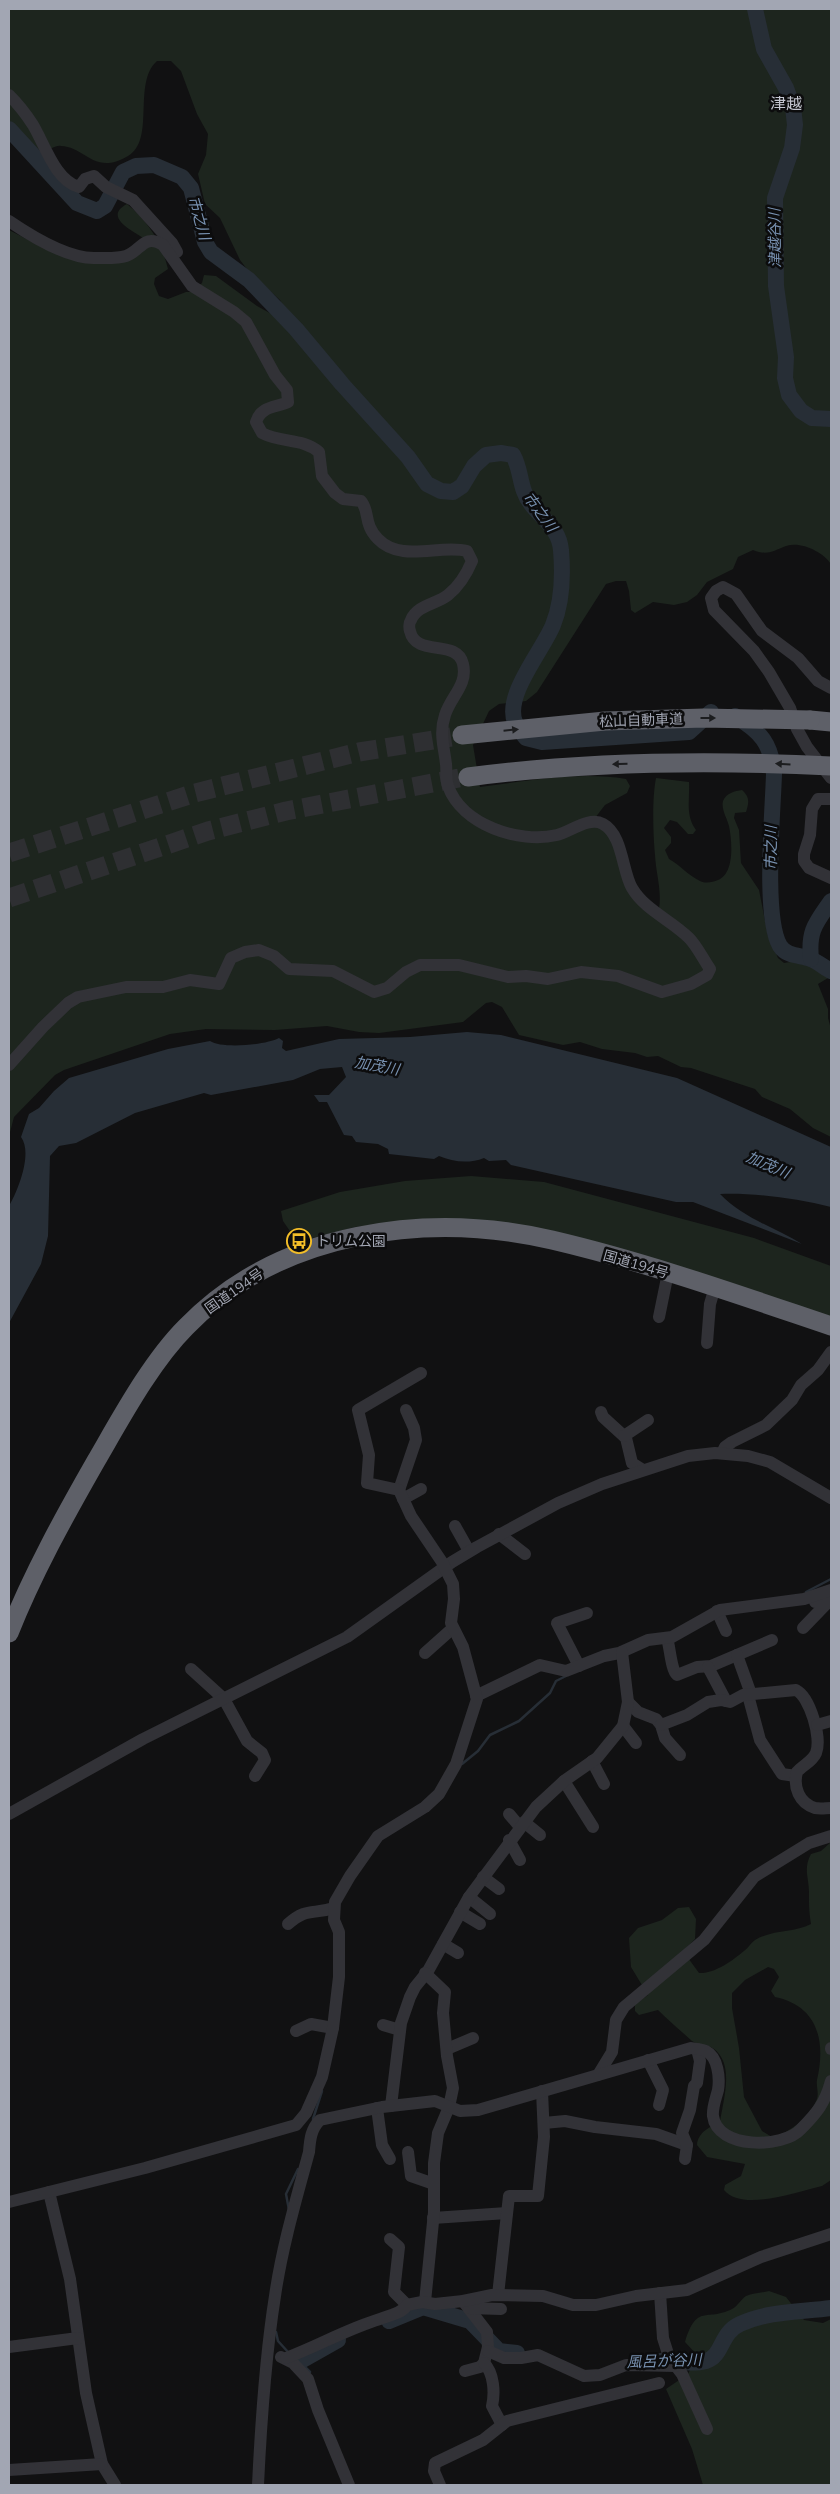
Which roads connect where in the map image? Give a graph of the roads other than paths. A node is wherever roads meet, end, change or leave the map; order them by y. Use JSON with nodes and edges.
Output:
{"nodes":[{"id":1,"x":9,"y":95,"type":"edge"},
{"id":2,"x":9,"y":221,"type":"edge"},
{"id":3,"x":205,"y":294,"type":"junction"},
{"id":4,"x":831,"y":688,"type":"edge"},
{"id":5,"x":831,"y":722,"type":"edge"},
{"id":6,"x":457,"y":736,"type":"tunnel mouth"},
{"id":7,"x":831,"y":766,"type":"edge"},
{"id":8,"x":464,"y":778,"type":"tunnel mouth"},
{"id":9,"x":831,"y":778,"type":"edge"},
{"id":10,"x":831,"y":799,"type":"edge"},
{"id":11,"x":831,"y":878,"type":"edge"},
{"id":12,"x":9,"y":1065,"type":"edge"},
{"id":13,"x":668,"y":1273,"type":"junction"},
{"id":14,"x":714,"y":1288,"type":"junction"},
{"id":15,"x":659,"y":1317,"type":"dead end"},
{"id":16,"x":831,"y":1326,"type":"edge"},
{"id":17,"x":707,"y":1343,"type":"dead end"},
{"id":18,"x":831,"y":1352,"type":"edge"},
{"id":19,"x":421,"y":1372,"type":"dead end"},
{"id":20,"x":406,"y":1410,"type":"dead end"},
{"id":21,"x":601,"y":1412,"type":"dead end"},
{"id":22,"x":648,"y":1420,"type":"dead end"},
{"id":23,"x":624,"y":1436,"type":"junction"},
{"id":24,"x":722,"y":1453,"type":"junction"},
{"id":25,"x":643,"y":1470,"type":"junction"},
{"id":26,"x":421,"y":1489,"type":"dead end"},
{"id":27,"x":401,"y":1494,"type":"junction"},
{"id":28,"x":831,"y":1498,"type":"edge"},
{"id":29,"x":455,"y":1526,"type":"dead end"},
{"id":30,"x":498,"y":1534,"type":"junction"},
{"id":31,"x":470,"y":1552,"type":"junction"},
{"id":32,"x":525,"y":1554,"type":"dead end"},
{"id":33,"x":445,"y":1567,"type":"junction"},
{"id":34,"x":831,"y":1590,"type":"edge"},
{"id":35,"x":804,"y":1599,"type":"junction"},
{"id":36,"x":718,"y":1611,"type":"junction"},
{"id":37,"x":587,"y":1612,"type":"dead end"},
{"id":38,"x":453,"y":1628,"type":"junction"},
{"id":39,"x":803,"y":1628,"type":"dead end"},
{"id":40,"x":726,"y":1631,"type":"dead end"},
{"id":41,"x":9,"y":1633,"type":"edge"},
{"id":42,"x":667,"y":1638,"type":"junction"},
{"id":43,"x":772,"y":1640,"type":"dead end"},
{"id":44,"x":622,"y":1652,"type":"junction"},
{"id":45,"x":425,"y":1653,"type":"dead end"},
{"id":46,"x":737,"y":1654,"type":"junction"},
{"id":47,"x":579,"y":1666,"type":"junction"},
{"id":48,"x":708,"y":1667,"type":"junction"},
{"id":49,"x":191,"y":1669,"type":"dead end"},
{"id":50,"x":750,"y":1694,"type":"junction"},
{"id":51,"x":476,"y":1696,"type":"junction"},
{"id":52,"x":224,"y":1699,"type":"junction"},
{"id":53,"x":726,"y":1700,"type":"junction"},
{"id":54,"x":628,"y":1702,"type":"junction"},
{"id":55,"x":831,"y":1721,"type":"edge"},
{"id":56,"x":661,"y":1725,"type":"junction"},
{"id":57,"x":817,"y":1725,"type":"junction"},
{"id":58,"x":623,"y":1726,"type":"junction"},
{"id":59,"x":636,"y":1743,"type":"dead end"},
{"id":60,"x":680,"y":1755,"type":"dead end"},
{"id":61,"x":592,"y":1761,"type":"junction"},
{"id":62,"x":255,"y":1776,"type":"dead end"},
{"id":63,"x":796,"y":1776,"type":"junction"},
{"id":64,"x":564,"y":1781,"type":"junction"},
{"id":65,"x":604,"y":1784,"type":"dead end"},
{"id":66,"x":831,"y":1808,"type":"edge"},
{"id":67,"x":9,"y":1814,"type":"edge"},
{"id":68,"x":509,"y":1814,"type":"dead end"},
{"id":69,"x":522,"y":1825,"type":"junction"},
{"id":70,"x":593,"y":1827,"type":"dead end"},
{"id":71,"x":540,"y":1835,"type":"dead end"},
{"id":72,"x":831,"y":1836,"type":"edge"},
{"id":73,"x":510,"y":1840,"type":"junction"},
{"id":74,"x":520,"y":1860,"type":"dead end"},
{"id":75,"x":483,"y":1877,"type":"junction"},
{"id":76,"x":499,"y":1889,"type":"dead end"},
{"id":77,"x":469,"y":1897,"type":"junction"},
{"id":78,"x":334,"y":1908,"type":"junction"},
{"id":79,"x":460,"y":1912,"type":"junction"},
{"id":80,"x":490,"y":1914,"type":"dead end"},
{"id":81,"x":288,"y":1924,"type":"dead end"},
{"id":82,"x":480,"y":1924,"type":"dead end"},
{"id":83,"x":443,"y":1944,"type":"junction"},
{"id":84,"x":458,"y":1953,"type":"dead end"},
{"id":85,"x":425,"y":1973,"type":"junction"},
{"id":86,"x":383,"y":2025,"type":"dead end"},
{"id":87,"x":333,"y":2028,"type":"junction"},
{"id":88,"x":400,"y":2030,"type":"junction"},
{"id":89,"x":296,"y":2031,"type":"dead end"},
{"id":90,"x":473,"y":2038,"type":"dead end"},
{"id":91,"x":697,"y":2049,"type":"junction"},
{"id":92,"x":446,"y":2050,"type":"junction"},
{"id":93,"x":648,"y":2060,"type":"junction"},
{"id":94,"x":598,"y":2075,"type":"junction"},
{"id":95,"x":831,"y":2081,"type":"edge"},
{"id":96,"x":542,"y":2092,"type":"junction"},
{"id":97,"x":659,"y":2104,"type":"dead end"},
{"id":98,"x":391,"y":2106,"type":"junction"},
{"id":99,"x":449,"y":2107,"type":"junction"},
{"id":100,"x":377,"y":2108,"type":"junction"},
{"id":101,"x":308,"y":2123,"type":"junction"},
{"id":102,"x":544,"y":2123,"type":"junction"},
{"id":103,"x":688,"y":2145,"type":"junction"},
{"id":104,"x":408,"y":2152,"type":"dead end"},
{"id":105,"x":390,"y":2158,"type":"dead end"},
{"id":106,"x":685,"y":2160,"type":"dead end"},
{"id":107,"x":434,"y":2184,"type":"junction"},
{"id":108,"x":49,"y":2192,"type":"junction"},
{"id":109,"x":9,"y":2202,"type":"edge"},
{"id":110,"x":508,"y":2213,"type":"junction"},
{"id":111,"x":433,"y":2218,"type":"junction"},
{"id":112,"x":831,"y":2234,"type":"edge"},
{"id":113,"x":390,"y":2239,"type":"dead end"},
{"id":114,"x":660,"y":2293,"type":"junction"},
{"id":115,"x":498,"y":2294,"type":"junction"},
{"id":116,"x":425,"y":2302,"type":"junction"},
{"id":117,"x":407,"y":2305,"type":"junction"},
{"id":118,"x":466,"y":2305,"type":"junction"},
{"id":119,"x":501,"y":2309,"type":"dead end"},
{"id":120,"x":78,"y":2338,"type":"junction"},
{"id":121,"x":9,"y":2347,"type":"edge"},
{"id":122,"x":268,"y":2355,"type":"junction"},
{"id":123,"x":486,"y":2357,"type":"junction"},
{"id":124,"x":286,"y":2358,"type":"junction"},
{"id":125,"x":676,"y":2366,"type":"junction"},
{"id":126,"x":464,"y":2371,"type":"dead end"},
{"id":127,"x":659,"y":2383,"type":"dead end"},
{"id":128,"x":502,"y":2425,"type":"junction"},
{"id":129,"x":707,"y":2430,"type":"dead end"},
{"id":130,"x":102,"y":2464,"type":"junction"},
{"id":131,"x":9,"y":2470,"type":"edge"},
{"id":132,"x":345,"y":2484,"type":"edge"},
{"id":133,"x":115,"y":2485,"type":"edge"},
{"id":134,"x":258,"y":2485,"type":"edge"},
{"id":135,"x":440,"y":2485,"type":"edge"}],
"edges":[{"from":1,"to":3,"type":"street"},
{"from":2,"to":3,"type":"street"},
{"from":3,"to":12,"type":"street"},
{"from":4,"to":9,"type":"street"},
{"from":6,"to":5,"type":"highway","name":"松山自動車道","one_way":true,"bridge":true},
{"from":7,"to":8,"type":"highway","one_way":true,"bridge":true},
{"from":10,"to":11,"type":"street"},
{"from":13,"to":14,"type":"highway","name":"国道194号"},
{"from":13,"to":15,"type":"street"},
{"from":13,"to":41,"type":"highway","name":"国道194号"},
{"from":14,"to":16,"type":"highway","name":"国道194号"},
{"from":14,"to":17,"type":"street"},
{"from":18,"to":24,"type":"street"},
{"from":19,"to":27,"type":"street"},
{"from":20,"to":27,"type":"street"},
{"from":21,"to":23,"type":"street"},
{"from":22,"to":23,"type":"street"},
{"from":23,"to":25,"type":"street"},
{"from":24,"to":25,"type":"street"},
{"from":24,"to":28,"type":"street"},
{"from":25,"to":30,"type":"street"},
{"from":26,"to":27,"type":"street"},
{"from":27,"to":33,"type":"street"},
{"from":29,"to":31,"type":"street"},
{"from":30,"to":31,"type":"street"},
{"from":30,"to":32,"type":"street"},
{"from":31,"to":33,"type":"street"},
{"from":33,"to":38,"type":"street"},
{"from":33,"to":52,"type":"street"},
{"from":34,"to":35,"type":"street"},
{"from":35,"to":36,"type":"street"},
{"from":35,"to":39,"type":"street"},
{"from":36,"to":40,"type":"street"},
{"from":36,"to":42,"type":"street"},
{"from":37,"to":47,"type":"street"},
{"from":38,"to":45,"type":"street"},
{"from":38,"to":51,"type":"street"},
{"from":42,"to":44,"type":"street"},
{"from":42,"to":48,"type":"street"},
{"from":43,"to":46,"type":"street"},
{"from":44,"to":47,"type":"street"},
{"from":44,"to":54,"type":"street"},
{"from":46,"to":48,"type":"street"},
{"from":46,"to":50,"type":"street"},
{"from":47,"to":51,"type":"street"},
{"from":48,"to":53,"type":"street"},
{"from":49,"to":52,"type":"street"},
{"from":50,"to":53,"type":"street"},
{"from":50,"to":57,"type":"street"},
{"from":50,"to":63,"type":"street"},
{"from":51,"to":78,"type":"street"},
{"from":52,"to":62,"type":"street"},
{"from":52,"to":67,"type":"street"},
{"from":53,"to":56,"type":"street"},
{"from":54,"to":56,"type":"street"},
{"from":54,"to":58,"type":"street"},
{"from":55,"to":57,"type":"street"},
{"from":56,"to":60,"type":"street"},
{"from":57,"to":63,"type":"street"},
{"from":58,"to":59,"type":"street"},
{"from":58,"to":61,"type":"street"},
{"from":61,"to":64,"type":"street"},
{"from":61,"to":65,"type":"street"},
{"from":63,"to":66,"type":"street"},
{"from":64,"to":69,"type":"street"},
{"from":64,"to":70,"type":"street"},
{"from":68,"to":69,"type":"street"},
{"from":69,"to":71,"type":"street"},
{"from":69,"to":73,"type":"street"},
{"from":72,"to":94,"type":"street"},
{"from":73,"to":74,"type":"street"},
{"from":73,"to":75,"type":"street"},
{"from":75,"to":76,"type":"street"},
{"from":75,"to":77,"type":"street"},
{"from":77,"to":79,"type":"street"},
{"from":77,"to":80,"type":"street"},
{"from":78,"to":81,"type":"street"},
{"from":78,"to":87,"type":"street"},
{"from":79,"to":82,"type":"street"},
{"from":79,"to":83,"type":"street"},
{"from":83,"to":84,"type":"street"},
{"from":83,"to":85,"type":"street"},
{"from":85,"to":88,"type":"street"},
{"from":85,"to":92,"type":"street"},
{"from":86,"to":88,"type":"street"},
{"from":87,"to":89,"type":"street"},
{"from":87,"to":101,"type":"street"},
{"from":88,"to":98,"type":"street"},
{"from":90,"to":92,"type":"street"},
{"from":91,"to":93,"type":"street"},
{"from":91,"to":95,"type":"street"},
{"from":91,"to":103,"type":"street"},
{"from":92,"to":99,"type":"street"},
{"from":93,"to":94,"type":"street"},
{"from":93,"to":97,"type":"street"},
{"from":94,"to":96,"type":"street"},
{"from":96,"to":99,"type":"street"},
{"from":96,"to":102,"type":"street"},
{"from":98,"to":99,"type":"street"},
{"from":98,"to":100,"type":"street"},
{"from":99,"to":107,"type":"street"},
{"from":100,"to":101,"type":"street"},
{"from":100,"to":105,"type":"street"},
{"from":101,"to":108,"type":"street"},
{"from":101,"to":122,"type":"street"},
{"from":102,"to":103,"type":"street"},
{"from":102,"to":110,"type":"street"},
{"from":103,"to":106,"type":"street"},
{"from":104,"to":107,"type":"street"},
{"from":107,"to":111,"type":"street"},
{"from":108,"to":109,"type":"street"},
{"from":108,"to":120,"type":"street"},
{"from":110,"to":111,"type":"street"},
{"from":110,"to":115,"type":"street"},
{"from":111,"to":116,"type":"street"},
{"from":112,"to":114,"type":"street"},
{"from":113,"to":117,"type":"street"},
{"from":114,"to":115,"type":"street"},
{"from":114,"to":125,"type":"street"},
{"from":115,"to":118,"type":"street"},
{"from":116,"to":117,"type":"street"},
{"from":116,"to":118,"type":"street"},
{"from":117,"to":124,"type":"street"},
{"from":118,"to":119,"type":"street"},
{"from":118,"to":123,"type":"street"},
{"from":120,"to":121,"type":"street"},
{"from":120,"to":130,"type":"street"},
{"from":122,"to":124,"type":"street"},
{"from":122,"to":134,"type":"street"},
{"from":123,"to":125,"type":"street"},
{"from":123,"to":126,"type":"street"},
{"from":123,"to":128,"type":"street"},
{"from":124,"to":132,"type":"street"},
{"from":125,"to":129,"type":"street"},
{"from":127,"to":128,"type":"street"},
{"from":128,"to":135,"type":"street"},
{"from":130,"to":131,"type":"street"},
{"from":130,"to":133,"type":"street"}]}
